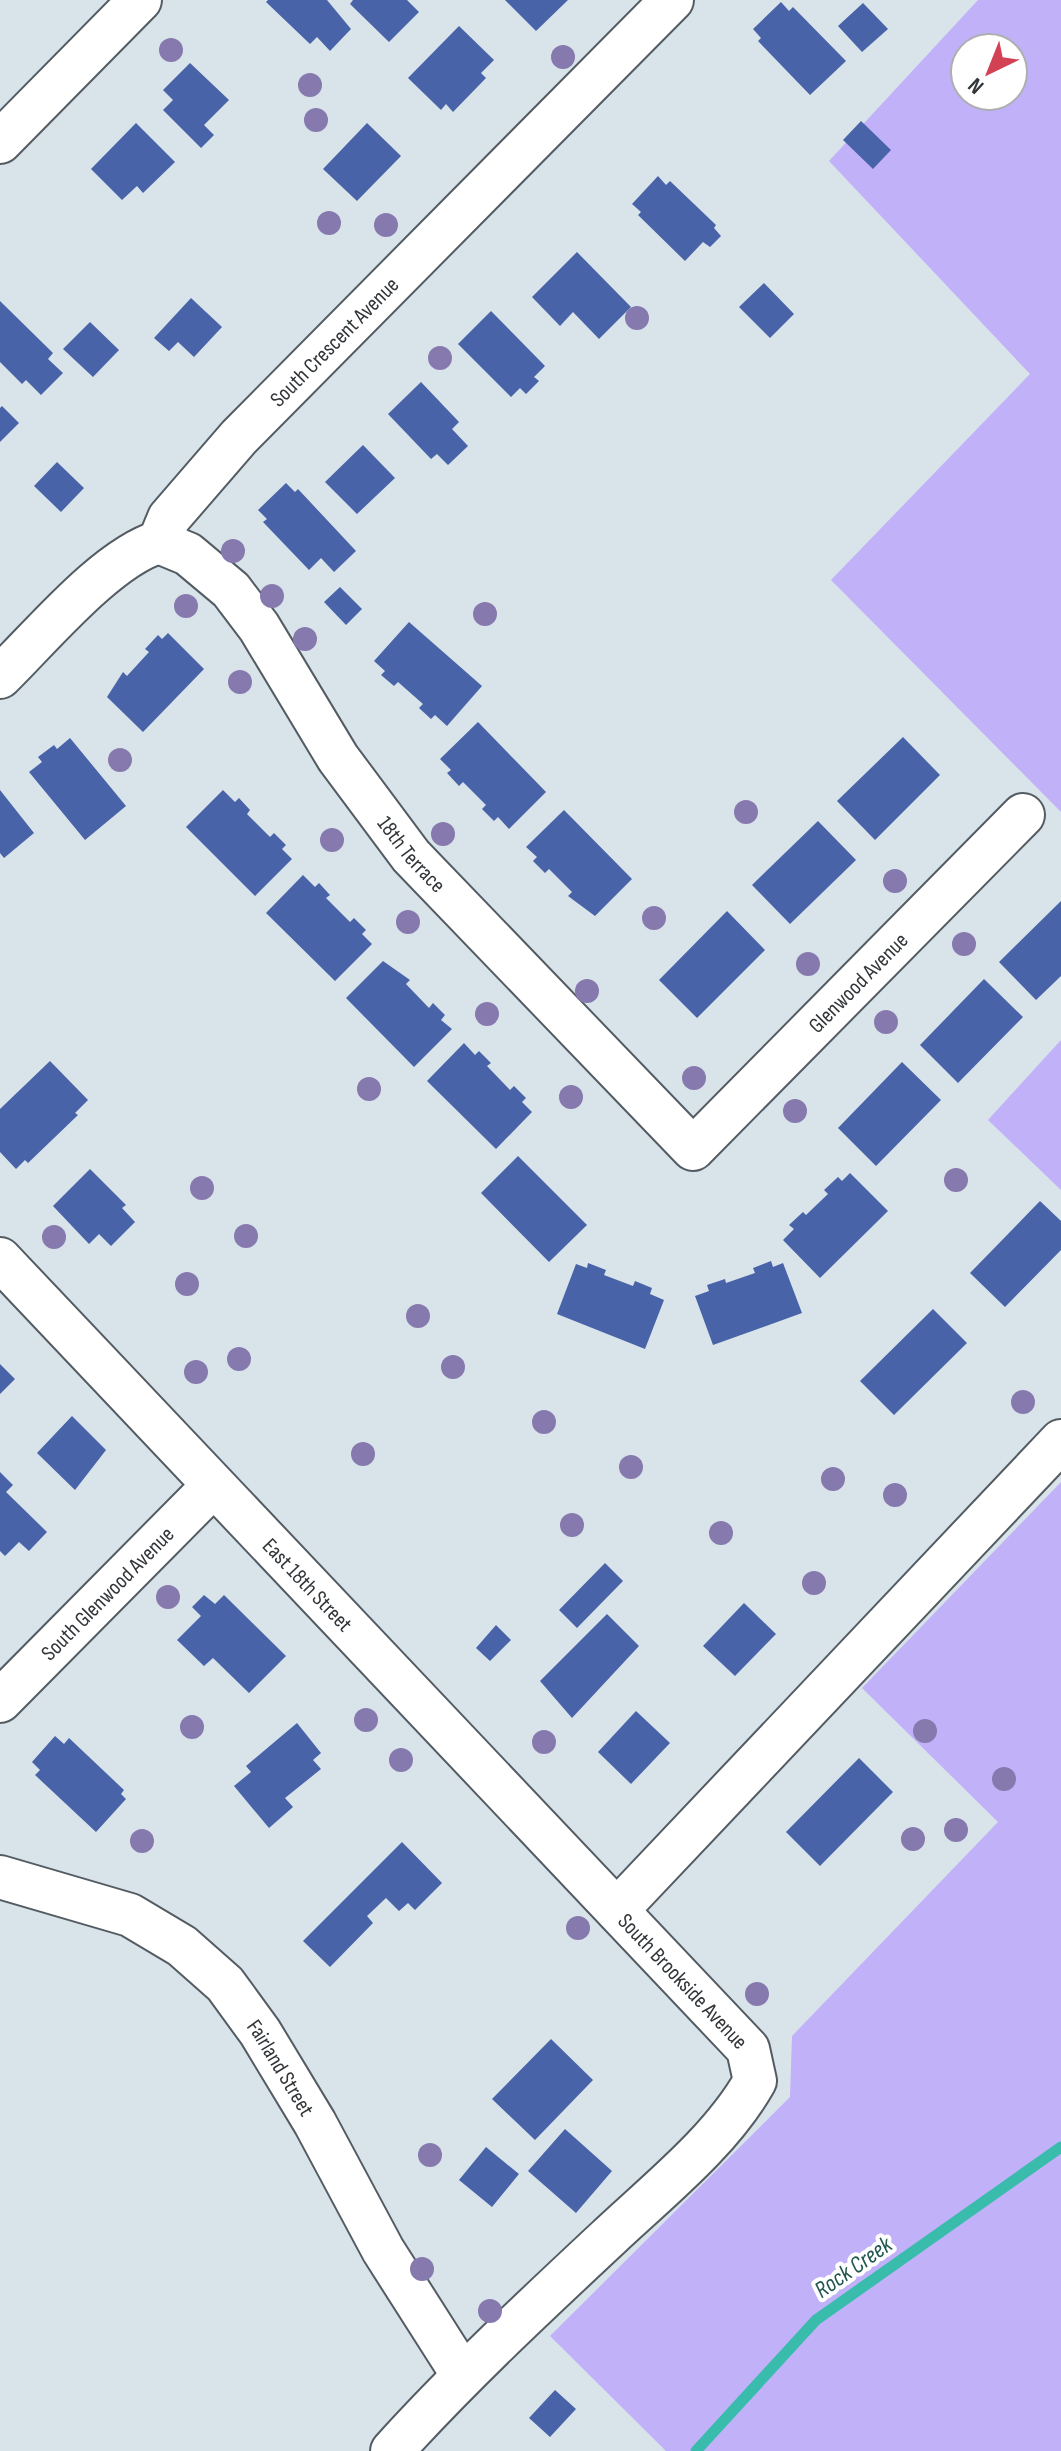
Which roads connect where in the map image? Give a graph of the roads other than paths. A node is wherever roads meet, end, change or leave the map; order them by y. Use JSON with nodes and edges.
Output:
{"nodes":[{"id":1,"x":140,"y":0,"type":"edge"},
{"id":2,"x":672,"y":0,"type":"edge"},
{"id":3,"x":0,"y":142,"type":"edge"},
{"id":4,"x":159,"y":542,"type":"junction"},
{"id":5,"x":0,"y":677,"type":"edge"},
{"id":6,"x":1023,"y":815,"type":"dead end"},
{"id":7,"x":693,"y":1149,"type":"joint"},
{"id":8,"x":0,"y":1259,"type":"edge"},
{"id":9,"x":1061,"y":1441,"type":"edge"},
{"id":10,"x":213,"y":1486,"type":"junction"},
{"id":11,"x":0,"y":1701,"type":"edge"},
{"id":12,"x":0,"y":1877,"type":"edge"},
{"id":13,"x":617,"y":1910,"type":"junction"},
{"id":14,"x":462,"y":2374,"type":"junction"},
{"id":15,"x":392,"y":2451,"type":"edge"}],
"edges":[{"from":1,"to":3,"type":"street"},
{"from":2,"to":4,"type":"street","name":"South Crescent Avenue"},
{"from":4,"to":5,"type":"street"},
{"from":4,"to":7,"type":"street","name":"18th Terrace"},
{"from":6,"to":7,"type":"street","name":"Glenwood Avenue"},
{"from":8,"to":10,"type":"street","name":"East 18th Street"},
{"from":9,"to":13,"type":"street","name":"South Brookside Avenue"},
{"from":10,"to":11,"type":"street","name":"South Glenwood Avenue"},
{"from":10,"to":13,"type":"street","name":"East 18th Street"},
{"from":12,"to":14,"type":"street","name":"Fairland Street"},
{"from":13,"to":14,"type":"street","name":"South Brookside Avenue"},
{"from":14,"to":15,"type":"street","name":"South Brookside Avenue"}]}
